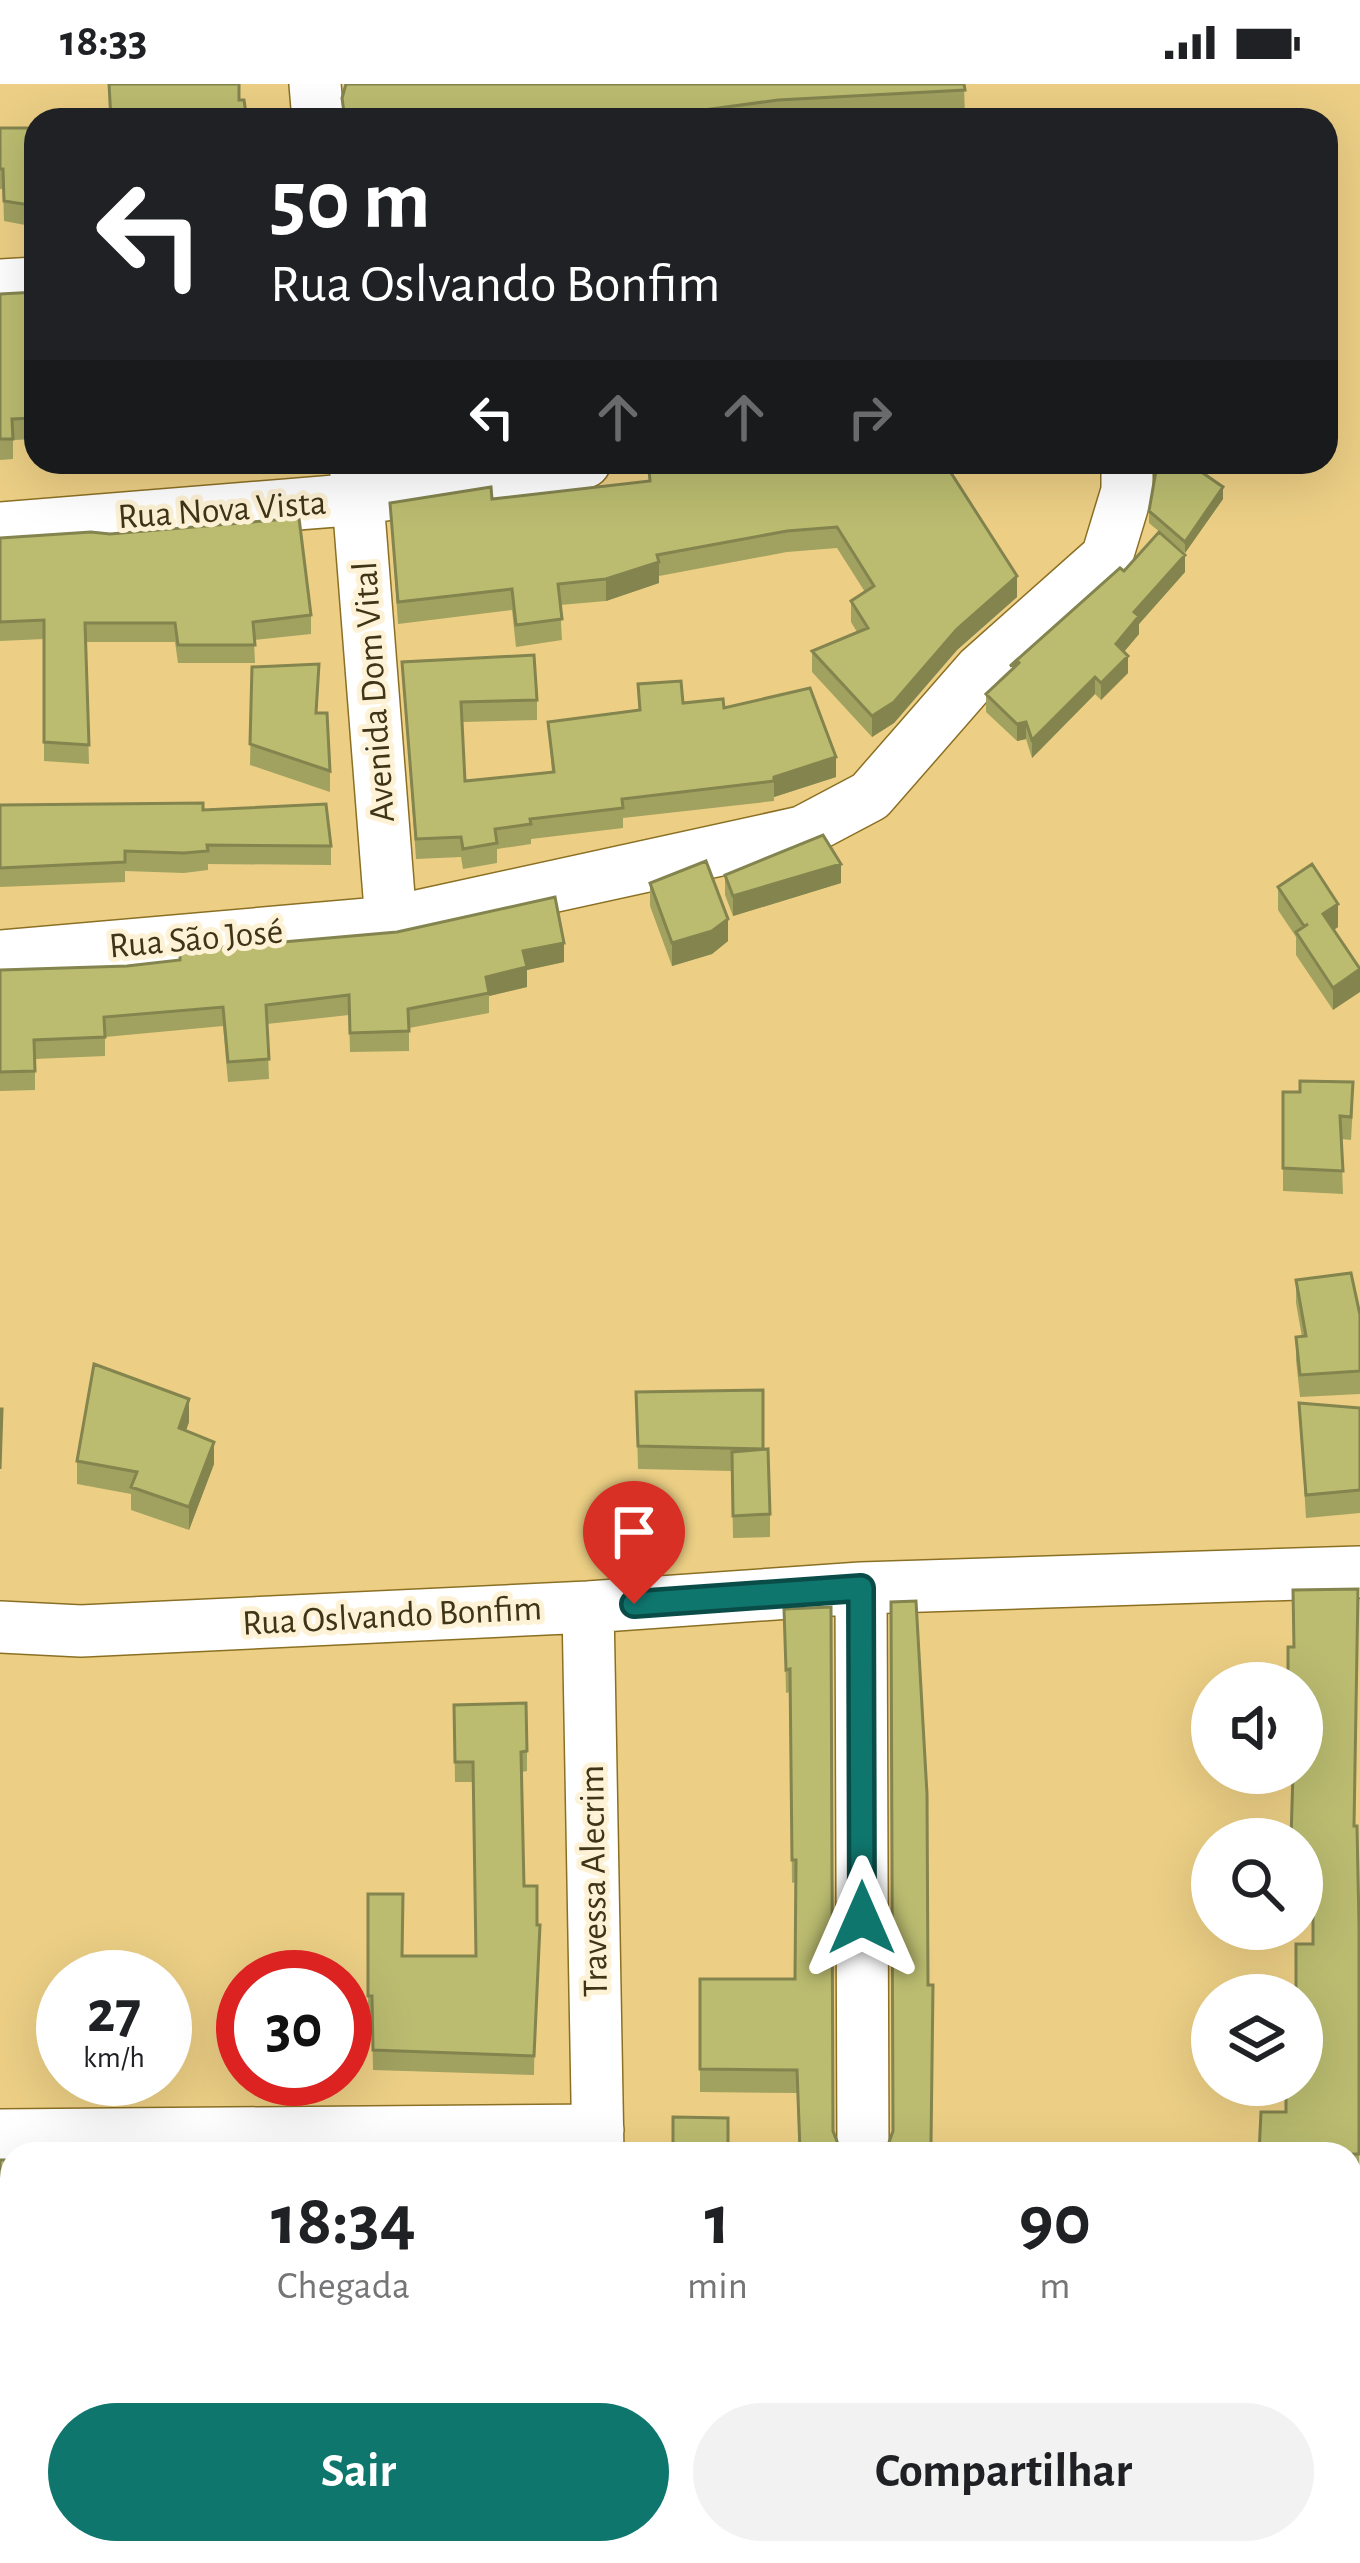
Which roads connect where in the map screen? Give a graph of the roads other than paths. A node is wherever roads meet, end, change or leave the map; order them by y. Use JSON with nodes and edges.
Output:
{"nodes":[{"id":1,"x":442,"y":474,"type":"edge"},
{"id":2,"x":1126,"y":474,"type":"edge"},
{"id":3,"x":358,"y":481,"type":"edge"},
{"id":4,"x":0,"y":527,"type":"edge"},
{"id":5,"x":391,"y":922,"type":"junction"},
{"id":6,"x":0,"y":956,"type":"edge"},
{"id":7,"x":1360,"y":1572,"type":"edge"},
{"id":8,"x":861,"y":1588,"type":"junction"},
{"id":9,"x":588,"y":1607,"type":"junction"},
{"id":10,"x":0,"y":1627,"type":"edge"},
{"id":11,"x":0,"y":2135,"type":"edge"},
{"id":12,"x":598,"y":2142,"type":"edge"},
{"id":13,"x":863,"y":2142,"type":"edge"}],
"edges":[{"from":1,"to":3,"type":"street","name":"Rua Nova Vista"},
{"from":2,"to":5,"type":"street","name":"Rua São José"},
{"from":3,"to":4,"type":"street","name":"Rua Nova Vista"},
{"from":3,"to":5,"type":"street","name":"Avenida Dom Vital"},
{"from":5,"to":6,"type":"street","name":"Rua São José"},
{"from":7,"to":8,"type":"street","name":"Rua Oslvando Bonfim"},
{"from":8,"to":9,"type":"street","name":"Rua Oslvando Bonfim"},
{"from":8,"to":13,"type":"street"},
{"from":9,"to":10,"type":"street","name":"Rua Oslvando Bonfim"},
{"from":9,"to":12,"type":"street","name":"Travessa Alecrim"},
{"from":11,"to":12,"type":"street"}]}
